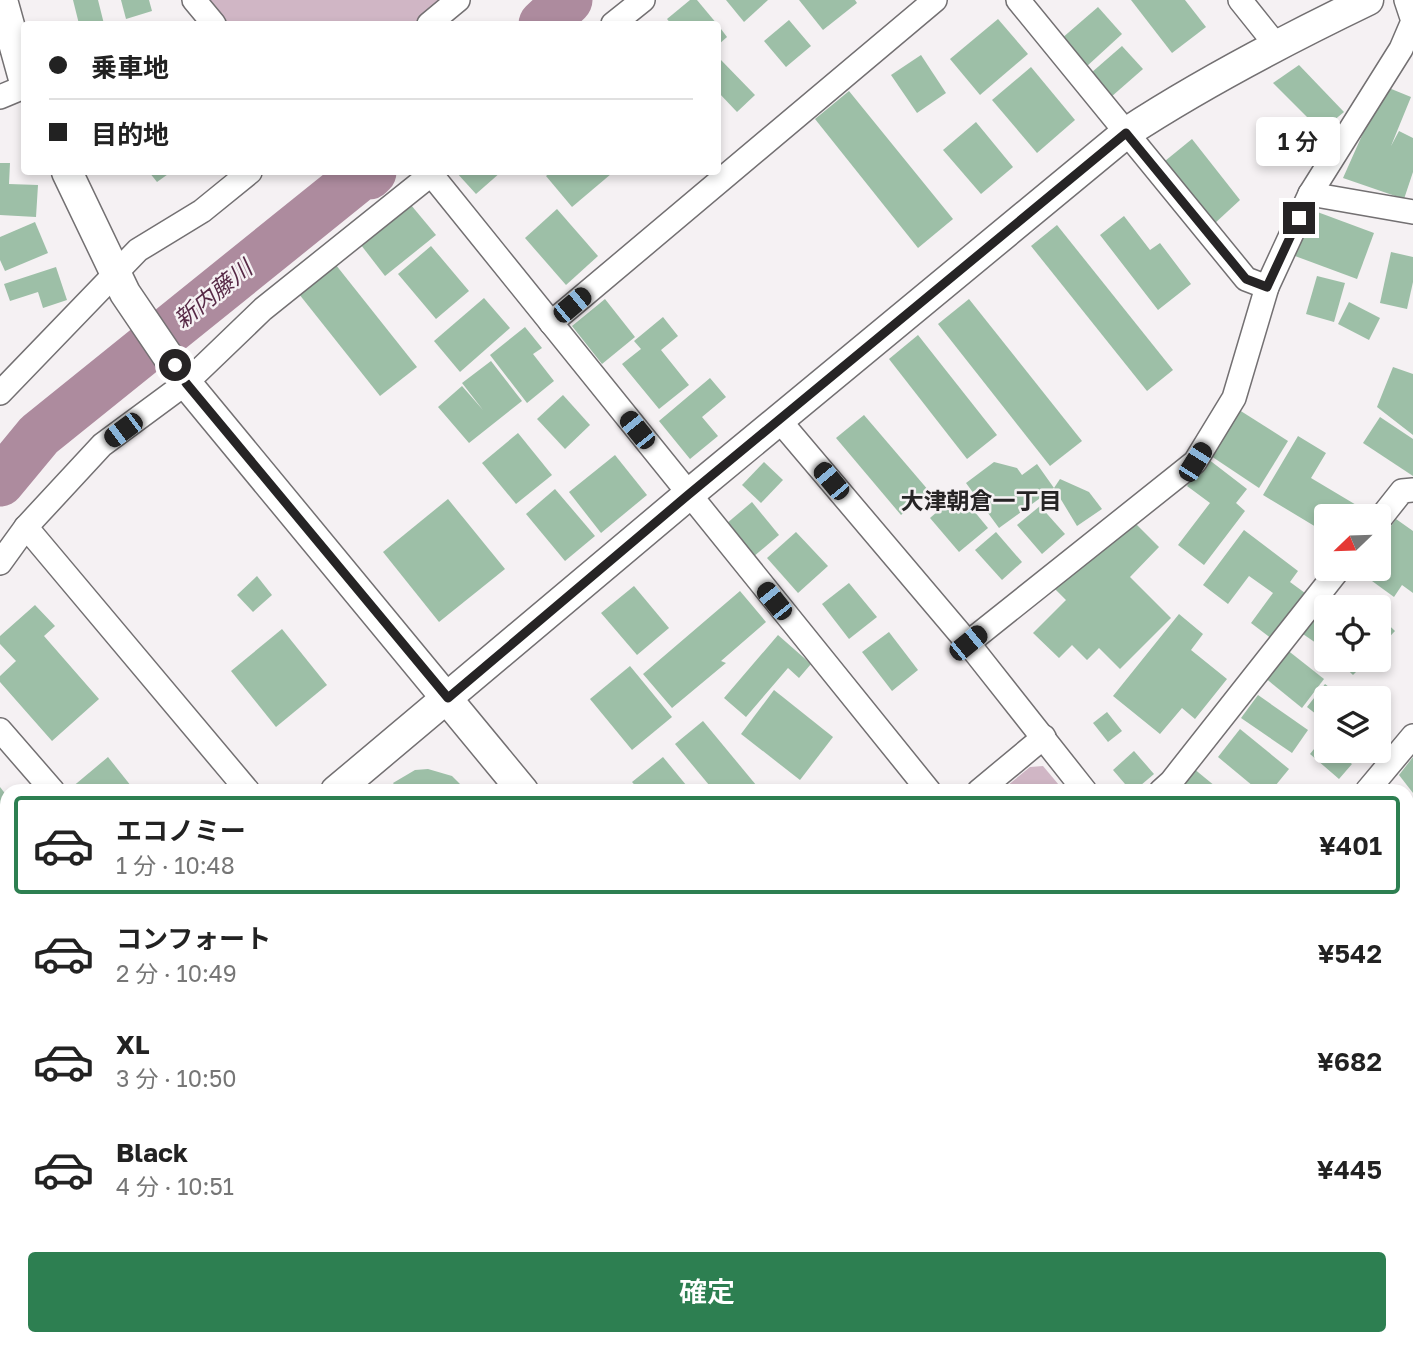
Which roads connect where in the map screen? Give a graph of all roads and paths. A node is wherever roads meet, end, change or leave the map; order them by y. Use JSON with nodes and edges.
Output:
{"nodes":[{"id":1,"x":2,"y":0,"type":"edge"},
{"id":2,"x":194,"y":0,"type":"edge"},
{"id":3,"x":643,"y":0,"type":"edge"},
{"id":4,"x":935,"y":0,"type":"edge"},
{"id":5,"x":1018,"y":0,"type":"edge"},
{"id":6,"x":1240,"y":0,"type":"edge"},
{"id":7,"x":1368,"y":0,"type":"edge"},
{"id":8,"x":1406,"y":0,"type":"edge"},
{"id":9,"x":456,"y":1,"type":"edge"},
{"id":10,"x":212,"y":21,"type":"edge"},
{"id":11,"x":433,"y":21,"type":"edge"},
{"id":12,"x":617,"y":21,"type":"edge"},
{"id":13,"x":1276,"y":44,"type":"junction"},
{"id":14,"x":21,"y":68,"type":"edge"},
{"id":15,"x":21,"y":88,"type":"edge"},
{"id":16,"x":0,"y":97,"type":"edge"},
{"id":17,"x":1126,"y":133,"type":"junction"},
{"id":18,"x":68,"y":175,"type":"edge"},
{"id":19,"x":246,"y":175,"type":"edge"},
{"id":20,"x":430,"y":175,"type":"edge"},
{"id":21,"x":434,"y":175,"type":"edge"},
{"id":22,"x":1310,"y":194,"type":"junction"},
{"id":23,"x":1413,"y":212,"type":"edge"},
{"id":24,"x":120,"y":284,"type":"junction"},
{"id":25,"x":1267,"y":287,"type":"junction"},
{"id":26,"x":551,"y":323,"type":"junction"},
{"id":27,"x":180,"y":374,"type":"junction"},
{"id":28,"x":0,"y":393,"type":"edge"},
{"id":29,"x":779,"y":420,"type":"junction"},
{"id":30,"x":1413,"y":490,"type":"edge"},
{"id":31,"x":688,"y":495,"type":"junction"},
{"id":32,"x":1391,"y":505,"type":"edge"},
{"id":33,"x":26,"y":527,"type":"junction"},
{"id":34,"x":0,"y":563,"type":"edge"},
{"id":35,"x":1330,"y":581,"type":"edge"},
{"id":36,"x":968,"y":643,"type":"junction"},
{"id":37,"x":448,"y":698,"type":"junction"},
{"id":38,"x":0,"y":730,"type":"edge"},
{"id":39,"x":1413,"y":736,"type":"edge"},
{"id":40,"x":1044,"y":737,"type":"junction"},
{"id":41,"x":47,"y":784,"type":"edge"},
{"id":42,"x":242,"y":784,"type":"edge"},
{"id":43,"x":344,"y":784,"type":"edge"},
{"id":44,"x":517,"y":784,"type":"edge"},
{"id":45,"x":923,"y":784,"type":"edge"},
{"id":46,"x":987,"y":784,"type":"edge"},
{"id":47,"x":1080,"y":784,"type":"edge"},
{"id":48,"x":1169,"y":784,"type":"edge"},
{"id":49,"x":1373,"y":784,"type":"edge"}],
"edges":[{"from":1,"to":14,"type":"street"},
{"from":2,"to":10,"type":"street"},
{"from":3,"to":12,"type":"street"},
{"from":4,"to":26,"type":"street"},
{"from":5,"to":17,"type":"street"},
{"from":6,"to":13,"type":"street"},
{"from":7,"to":13,"type":"street"},
{"from":8,"to":22,"type":"street"},
{"from":9,"to":11,"type":"street"},
{"from":13,"to":17,"type":"street"},
{"from":15,"to":16,"type":"street"},
{"from":17,"to":25,"type":"street"},
{"from":17,"to":29,"type":"street"},
{"from":18,"to":24,"type":"street"},
{"from":19,"to":24,"type":"street"},
{"from":20,"to":27,"type":"street"},
{"from":21,"to":26,"type":"street"},
{"from":22,"to":23,"type":"street"},
{"from":22,"to":25,"type":"street"},
{"from":24,"to":27,"type":"street"},
{"from":24,"to":28,"type":"street"},
{"from":25,"to":36,"type":"street"},
{"from":26,"to":31,"type":"street"},
{"from":27,"to":33,"type":"street"},
{"from":27,"to":37,"type":"street"},
{"from":29,"to":31,"type":"street"},
{"from":29,"to":36,"type":"street"},
{"from":30,"to":32,"type":"street"},
{"from":31,"to":37,"type":"street"},
{"from":31,"to":45,"type":"street"},
{"from":33,"to":34,"type":"street"},
{"from":33,"to":42,"type":"street"},
{"from":35,"to":48,"type":"street"},
{"from":36,"to":40,"type":"street"},
{"from":37,"to":43,"type":"street"},
{"from":37,"to":44,"type":"street"},
{"from":38,"to":41,"type":"street"},
{"from":39,"to":49,"type":"street"},
{"from":40,"to":46,"type":"street"},
{"from":40,"to":47,"type":"street"}]}
